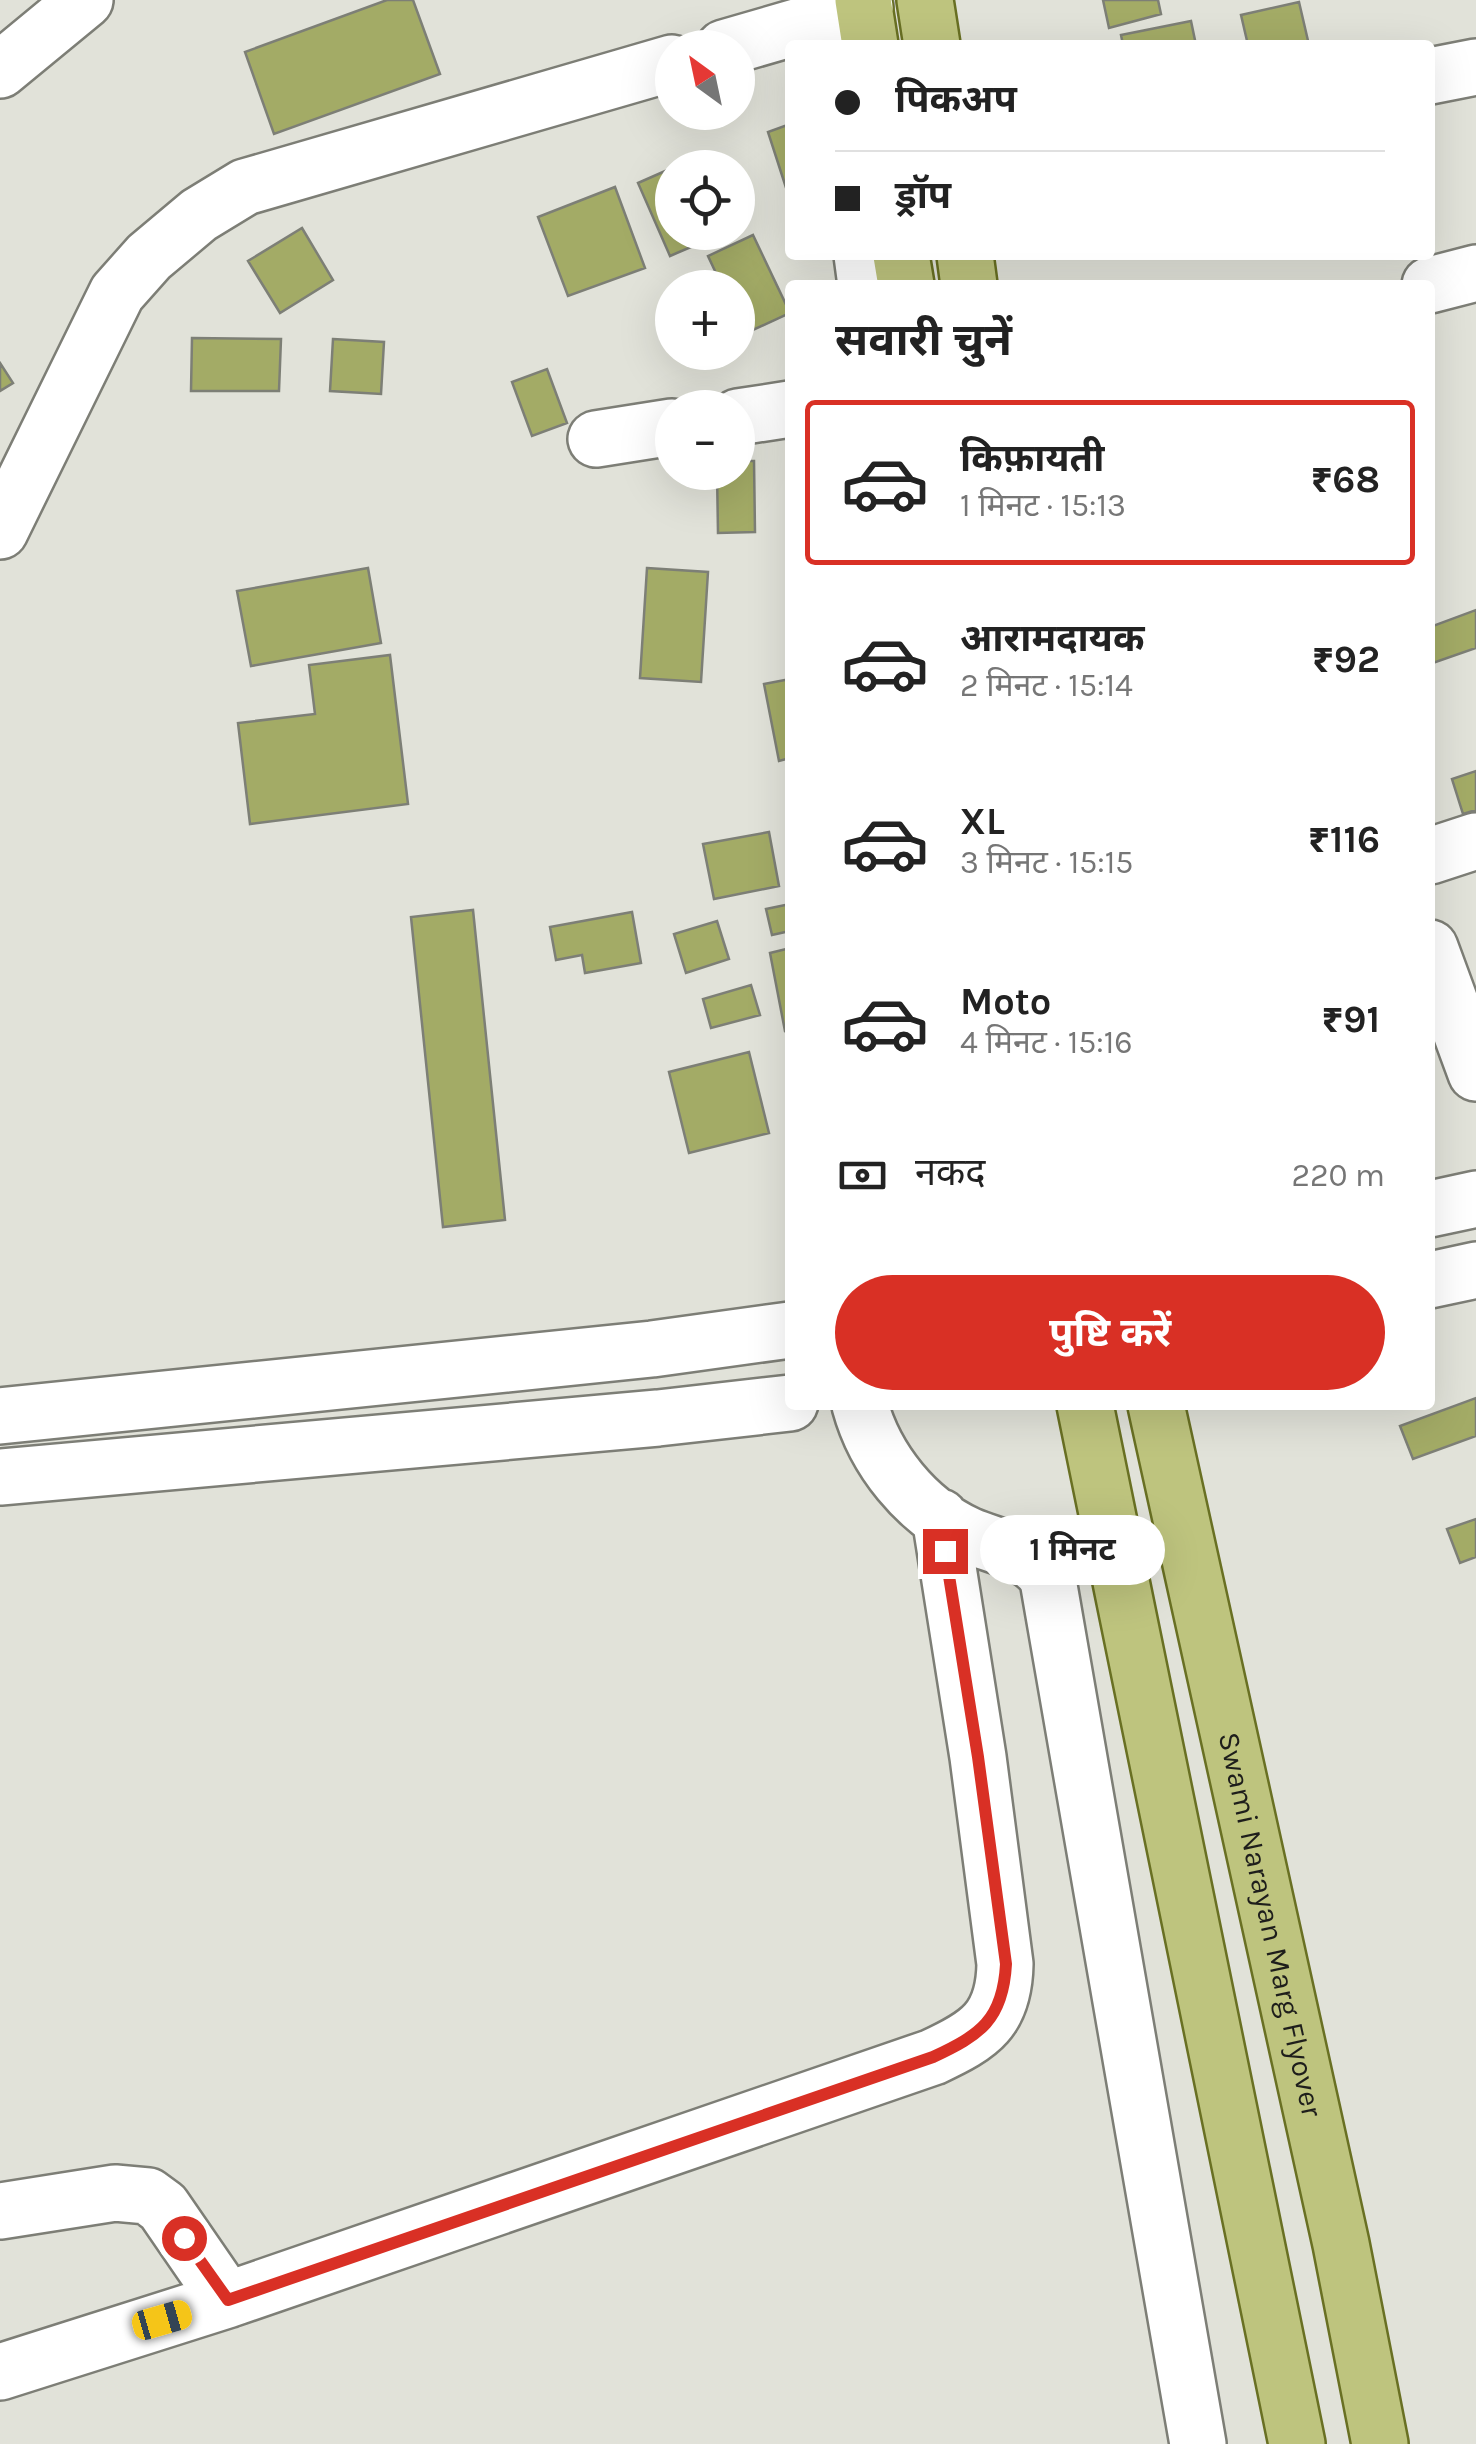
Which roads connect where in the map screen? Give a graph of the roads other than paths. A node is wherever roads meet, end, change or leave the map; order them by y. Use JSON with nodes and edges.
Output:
{"nodes":[{"id":1,"x":85,"y":0,"type":"edge"},
{"id":2,"x":925,"y":0,"type":"edge"},
{"id":3,"x":851,"y":23,"type":"edge"},
{"id":4,"x":931,"y":40,"type":"edge"},
{"id":5,"x":755,"y":42,"type":"edge"},
{"id":6,"x":1476,"y":66,"type":"edge"},
{"id":7,"x":655,"y":67,"type":"edge"},
{"id":8,"x":0,"y":70,"type":"edge"},
{"id":9,"x":1435,"y":75,"type":"edge"},
{"id":10,"x":1476,"y":273,"type":"edge"},
{"id":11,"x":1435,"y":284,"type":"edge"},
{"id":12,"x":785,"y":410,"type":"edge"},
{"id":13,"x":755,"y":414,"type":"edge"},
{"id":14,"x":655,"y":430,"type":"edge"},
{"id":15,"x":596,"y":440,"type":"dead end"},
{"id":16,"x":0,"y":531,"type":"edge"},
{"id":17,"x":1476,"y":840,"type":"edge"},
{"id":18,"x":1435,"y":854,"type":"edge"},
{"id":19,"x":1435,"y":962,"type":"edge"},
{"id":20,"x":1476,"y":1073,"type":"edge"},
{"id":21,"x":1476,"y":1199,"type":"edge"},
{"id":22,"x":1435,"y":1208,"type":"edge"},
{"id":23,"x":1476,"y":1270,"type":"edge"},
{"id":24,"x":1435,"y":1279,"type":"edge"},
{"id":25,"x":785,"y":1331,"type":"edge"},
{"id":26,"x":785,"y":1404,"type":"edge"},
{"id":27,"x":862,"y":1410,"type":"edge"},
{"id":28,"x":1086,"y":1410,"type":"edge"},
{"id":29,"x":1157,"y":1410,"type":"edge"},
{"id":30,"x":0,"y":1416,"type":"edge"},
{"id":31,"x":0,"y":1477,"type":"edge"},
{"id":32,"x":940,"y":1517,"type":"junction"},
{"id":33,"x":0,"y":2211,"type":"edge"},
{"id":34,"x":228,"y":2300,"type":"junction"},
{"id":35,"x":0,"y":2372,"type":"edge"},
{"id":36,"x":1198,"y":2444,"type":"edge"},
{"id":37,"x":1297,"y":2444,"type":"edge"},
{"id":38,"x":1380,"y":2444,"type":"edge"}],
"edges":[{"from":1,"to":8,"type":"street"},
{"from":2,"to":4,"type":"main road"},
{"from":3,"to":5,"type":"street"},
{"from":6,"to":9,"type":"street"},
{"from":7,"to":16,"type":"street"},
{"from":10,"to":11,"type":"street"},
{"from":12,"to":13,"type":"street"},
{"from":14,"to":15,"type":"street"},
{"from":17,"to":18,"type":"street"},
{"from":19,"to":20,"type":"street"},
{"from":21,"to":22,"type":"street"},
{"from":23,"to":24,"type":"street"},
{"from":25,"to":30,"type":"street"},
{"from":26,"to":31,"type":"street"},
{"from":27,"to":32,"type":"street"},
{"from":28,"to":37,"type":"main road"},
{"from":29,"to":38,"type":"main road","name":"Swami Narayan Marg Flyover"},
{"from":32,"to":34,"type":"street"},
{"from":32,"to":36,"type":"street"},
{"from":33,"to":34,"type":"street"},
{"from":34,"to":35,"type":"street"}]}
